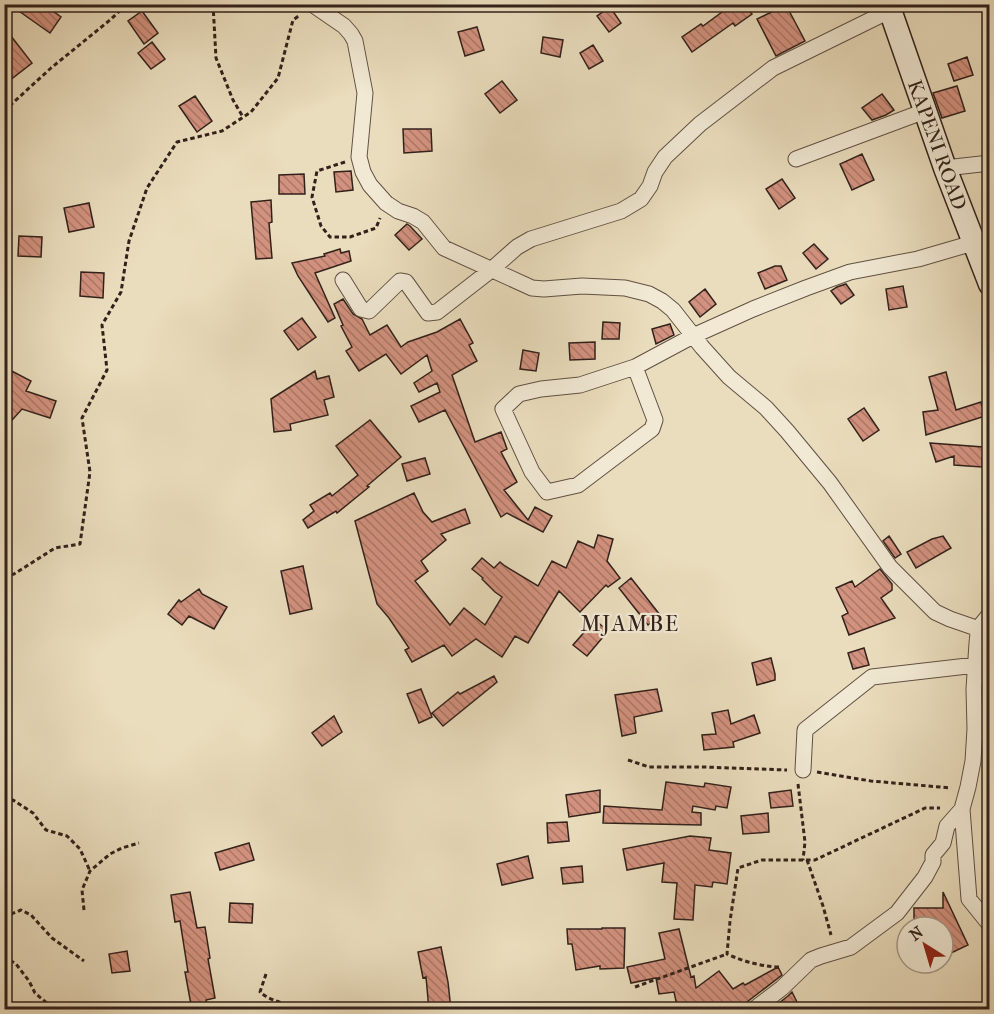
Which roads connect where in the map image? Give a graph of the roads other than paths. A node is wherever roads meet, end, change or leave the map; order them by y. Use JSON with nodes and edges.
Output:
{"nodes":[{"id":1,"x":313,"y":5,"type":"edge"},
{"id":2,"x":888,"y":8,"type":"edge"},
{"id":3,"x":925,"y":111,"type":"junction"},
{"id":4,"x":796,"y":159,"type":"dead end"},
{"id":5,"x":990,"y":163,"type":"edge"},
{"id":6,"x":945,"y":168,"type":"junction"},
{"id":7,"x":973,"y":243,"type":"junction"},
{"id":8,"x":490,"y":270,"type":"junction"},
{"id":9,"x":343,"y":280,"type":"dead end"},
{"id":10,"x":990,"y":284,"type":"edge"},
{"id":11,"x":693,"y":336,"type":"junction"},
{"id":12,"x":635,"y":367,"type":"junction"},
{"id":13,"x":990,"y":614,"type":"edge"},
{"id":14,"x":979,"y":629,"type":"junction"},
{"id":15,"x":975,"y":665,"type":"junction"},
{"id":16,"x":799,"y":770,"type":"road end"},
{"id":17,"x":962,"y":810,"type":"junction"},
{"id":18,"x":990,"y":925,"type":"edge"},
{"id":19,"x":753,"y":1010,"type":"edge"}],
"edges":[{"from":1,"to":8,"type":"street"},
{"from":2,"to":3,"type":"main road","name":"KAPENI ROAD"},
{"from":2,"to":8,"type":"street"},
{"from":3,"to":4,"type":"street"},
{"from":3,"to":6,"type":"main road","name":"KAPENI ROAD"},
{"from":5,"to":6,"type":"street"},
{"from":6,"to":7,"type":"main road","name":"KAPENI ROAD"},
{"from":7,"to":10,"type":"main road","name":"KAPENI ROAD"},
{"from":7,"to":11,"type":"street"},
{"from":8,"to":9,"type":"street"},
{"from":8,"to":11,"type":"street"},
{"from":11,"to":12,"type":"street"},
{"from":11,"to":14,"type":"street"},
{"from":12,"to":12,"type":"street"},
{"from":13,"to":14,"type":"street"},
{"from":14,"to":15,"type":"street"},
{"from":15,"to":16,"type":"street"},
{"from":15,"to":17,"type":"street"},
{"from":17,"to":18,"type":"street"},
{"from":17,"to":19,"type":"street"}]}
